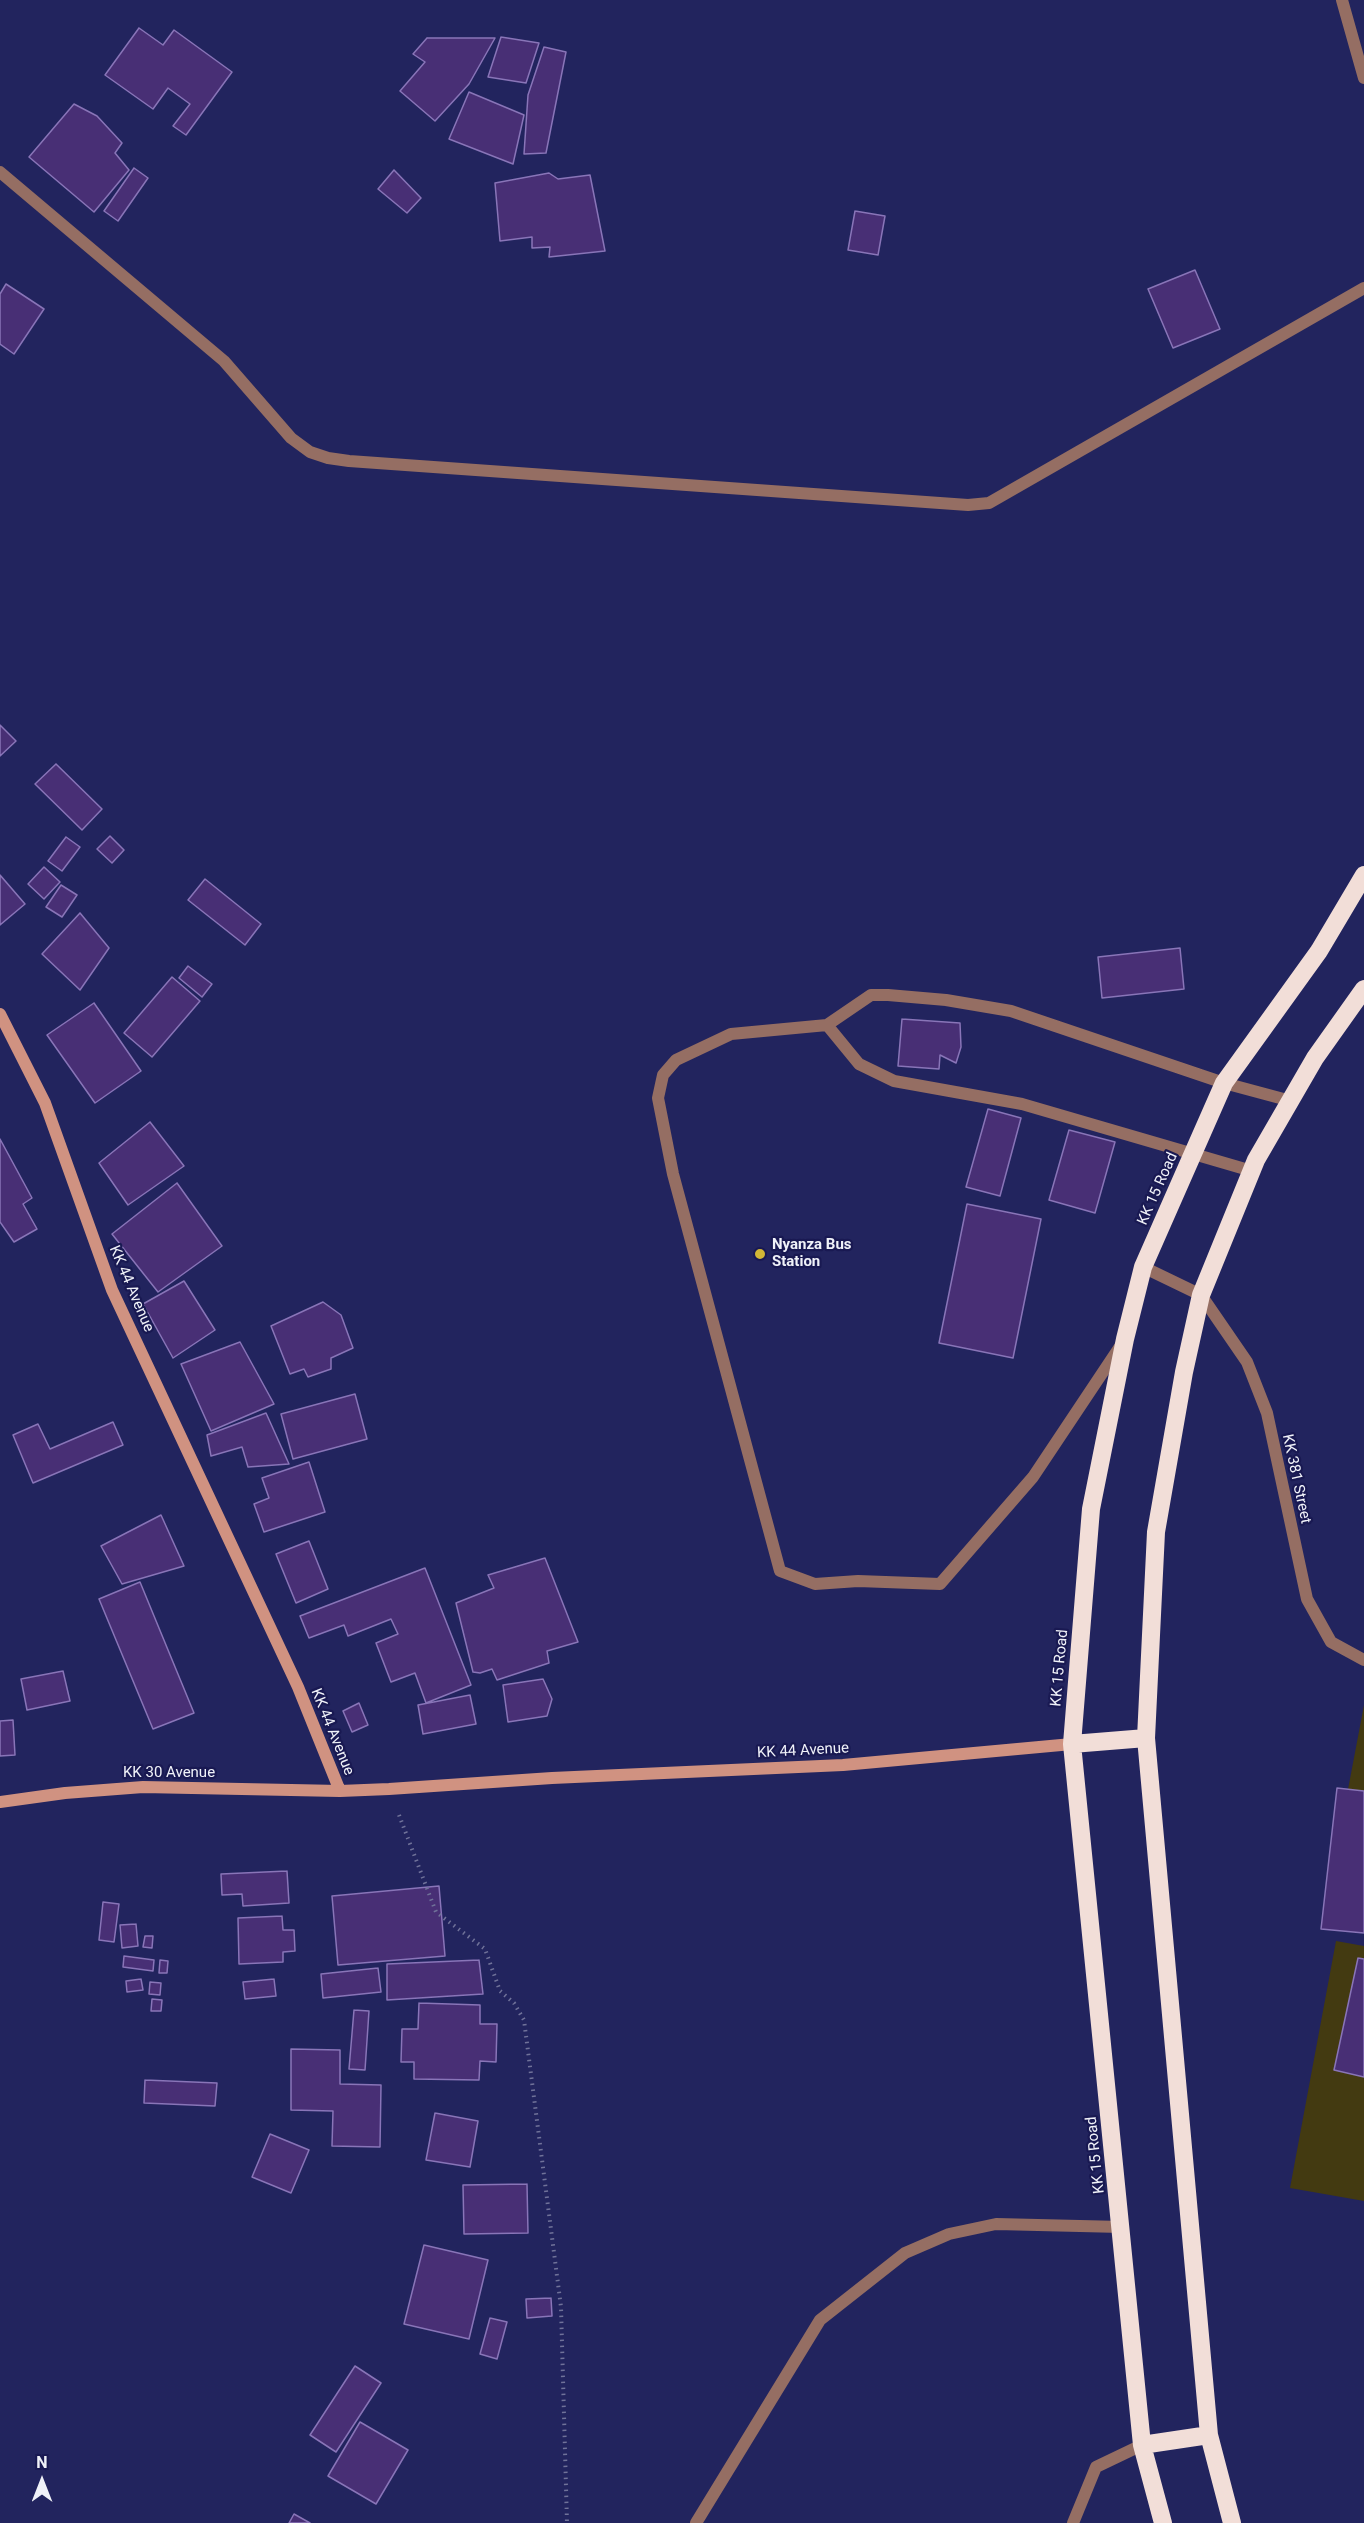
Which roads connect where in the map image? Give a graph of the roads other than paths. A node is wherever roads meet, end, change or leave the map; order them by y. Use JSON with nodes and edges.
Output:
{"nodes":[{"id":1,"x":1342,"y":0,"type":"edge"},
{"id":2,"x":1364,"y":78,"type":"edge"},
{"id":3,"x":0,"y":172,"type":"edge"},
{"id":4,"x":1364,"y":288,"type":"edge"},
{"id":5,"x":1364,"y":875,"type":"edge"},
{"id":6,"x":1364,"y":989,"type":"edge"},
{"id":7,"x":0,"y":1014,"type":"edge"},
{"id":8,"x":827,"y":1025,"type":"junction"},
{"id":9,"x":1224,"y":1083,"type":"junction"},
{"id":10,"x":1291,"y":1101,"type":"junction"},
{"id":11,"x":1193,"y":1154,"type":"junction"},
{"id":12,"x":1252,"y":1171,"type":"junction"},
{"id":13,"x":1143,"y":1267,"type":"junction"},
{"id":14,"x":1201,"y":1295,"type":"junction"},
{"id":15,"x":1125,"y":1339,"type":"junction"},
{"id":16,"x":1364,"y":1660,"type":"edge"},
{"id":17,"x":1146,"y":1738,"type":"junction"},
{"id":18,"x":1072,"y":1744,"type":"junction"},
{"id":19,"x":340,"y":1791,"type":"junction"},
{"id":20,"x":0,"y":1802,"type":"edge"},
{"id":21,"x":1122,"y":2227,"type":"junction"},
{"id":22,"x":1209,"y":2435,"type":"junction"},
{"id":23,"x":1142,"y":2445,"type":"junction"},
{"id":24,"x":696,"y":2523,"type":"edge"},
{"id":25,"x":1073,"y":2523,"type":"edge"},
{"id":26,"x":1163,"y":2523,"type":"edge"},
{"id":27,"x":1232,"y":2523,"type":"edge"}],
"edges":[{"from":1,"to":2,"type":"street"},
{"from":3,"to":4,"type":"street"},
{"from":5,"to":9,"type":"highway","name":"KK 15 Road"},
{"from":6,"to":10,"type":"highway"},
{"from":7,"to":19,"type":"main road","name":"KK 44 Avenue"},
{"from":8,"to":9,"type":"street"},
{"from":8,"to":11,"type":"street"},
{"from":8,"to":15,"type":"street"},
{"from":9,"to":10,"type":"street"},
{"from":9,"to":11,"type":"highway","name":"KK 15 Road"},
{"from":10,"to":12,"type":"highway"},
{"from":11,"to":12,"type":"street"},
{"from":11,"to":13,"type":"highway","name":"KK 15 Road"},
{"from":12,"to":14,"type":"highway"},
{"from":13,"to":14,"type":"street"},
{"from":13,"to":15,"type":"highway","name":"KK 15 Road"},
{"from":14,"to":16,"type":"street","name":"KK 381 Street"},
{"from":14,"to":17,"type":"highway"},
{"from":15,"to":18,"type":"highway","name":"KK 15 Road"},
{"from":17,"to":18,"type":"highway"},
{"from":17,"to":22,"type":"highway"},
{"from":18,"to":19,"type":"main road","name":"KK 44 Avenue"},
{"from":18,"to":21,"type":"highway","name":"KK 15 Road"},
{"from":19,"to":20,"type":"main road","name":"KK 30 Avenue"},
{"from":21,"to":23,"type":"highway","name":"KK 15 Road"},
{"from":21,"to":24,"type":"street"},
{"from":22,"to":23,"type":"highway"},
{"from":22,"to":27,"type":"highway"},
{"from":23,"to":25,"type":"street"},
{"from":23,"to":26,"type":"highway","name":"KK 15 Road"}]}
